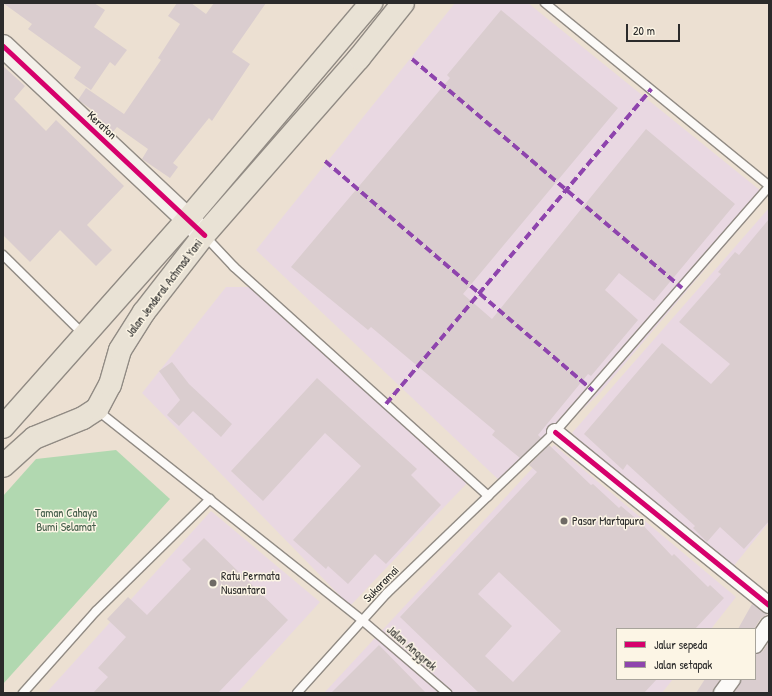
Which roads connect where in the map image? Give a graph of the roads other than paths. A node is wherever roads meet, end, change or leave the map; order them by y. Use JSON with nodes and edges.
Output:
{"nodes":[{"id":1,"x":372,"y":3,"type":"edge"},
{"id":2,"x":403,"y":3,"type":"edge"},
{"id":3,"x":545,"y":3,"type":"edge"},
{"id":4,"x":3,"y":46,"type":"edge"},
{"id":5,"x":769,"y":186,"type":"edge"},
{"id":6,"x":187,"y":220,"type":"junction"},
{"id":7,"x":204,"y":235,"type":"junction"},
{"id":8,"x":3,"y":254,"type":"edge"},
{"id":9,"x":84,"y":335,"type":"junction"},
{"id":10,"x":97,"y":409,"type":"junction"},
{"id":11,"x":3,"y":427,"type":"edge"},
{"id":12,"x":555,"y":432,"type":"junction"},
{"id":13,"x":3,"y":466,"type":"edge"},
{"id":14,"x":488,"y":496,"type":"junction"},
{"id":15,"x":210,"y":499,"type":"junction"},
{"id":16,"x":769,"y":605,"type":"edge"},
{"id":17,"x":362,"y":621,"type":"junction"},
{"id":18,"x":769,"y":624,"type":"edge"},
{"id":19,"x":756,"y":644,"type":"edge"},
{"id":20,"x":731,"y":680,"type":"edge"},
{"id":21,"x":23,"y":693,"type":"edge"},
{"id":22,"x":298,"y":693,"type":"edge"},
{"id":23,"x":446,"y":693,"type":"edge"},
{"id":24,"x":722,"y":693,"type":"edge"}],
"edges":[{"from":1,"to":6,"type":"highway","name":"Jalan Jenderal Achmad Yani"},
{"from":2,"to":7,"type":"highway","name":"Jalan Jenderal Achmad Yani"},
{"from":3,"to":5,"type":"lane"},
{"from":4,"to":6,"type":"street","name":"Keraton"},
{"from":5,"to":12,"type":"lane","name":"Sukaramai"},
{"from":6,"to":7,"type":"street","name":"Keraton"},
{"from":6,"to":9,"type":"highway","name":"Jalan Jenderal Achmad Yani"},
{"from":7,"to":10,"type":"highway","name":"Jalan Jenderal Achmad Yani"},
{"from":7,"to":14,"type":"lane"},
{"from":8,"to":9,"type":"lane"},
{"from":9,"to":11,"type":"highway","name":"Jalan Jenderal Achmad Yani"},
{"from":10,"to":13,"type":"highway","name":"Jalan Jenderal Achmad Yani"},
{"from":10,"to":15,"type":"lane","name":"Jalan Anggrek"},
{"from":12,"to":14,"type":"lane","name":"Sukaramai"},
{"from":12,"to":16,"type":"street"},
{"from":14,"to":17,"type":"lane","name":"Sukaramai"},
{"from":15,"to":17,"type":"lane","name":"Jalan Anggrek"},
{"from":15,"to":21,"type":"lane"},
{"from":17,"to":22,"type":"lane","name":"Sukaramai"},
{"from":17,"to":23,"type":"lane","name":"Jalan Anggrek"},
{"from":18,"to":19,"type":"street"},
{"from":20,"to":24,"type":"street"}]}
